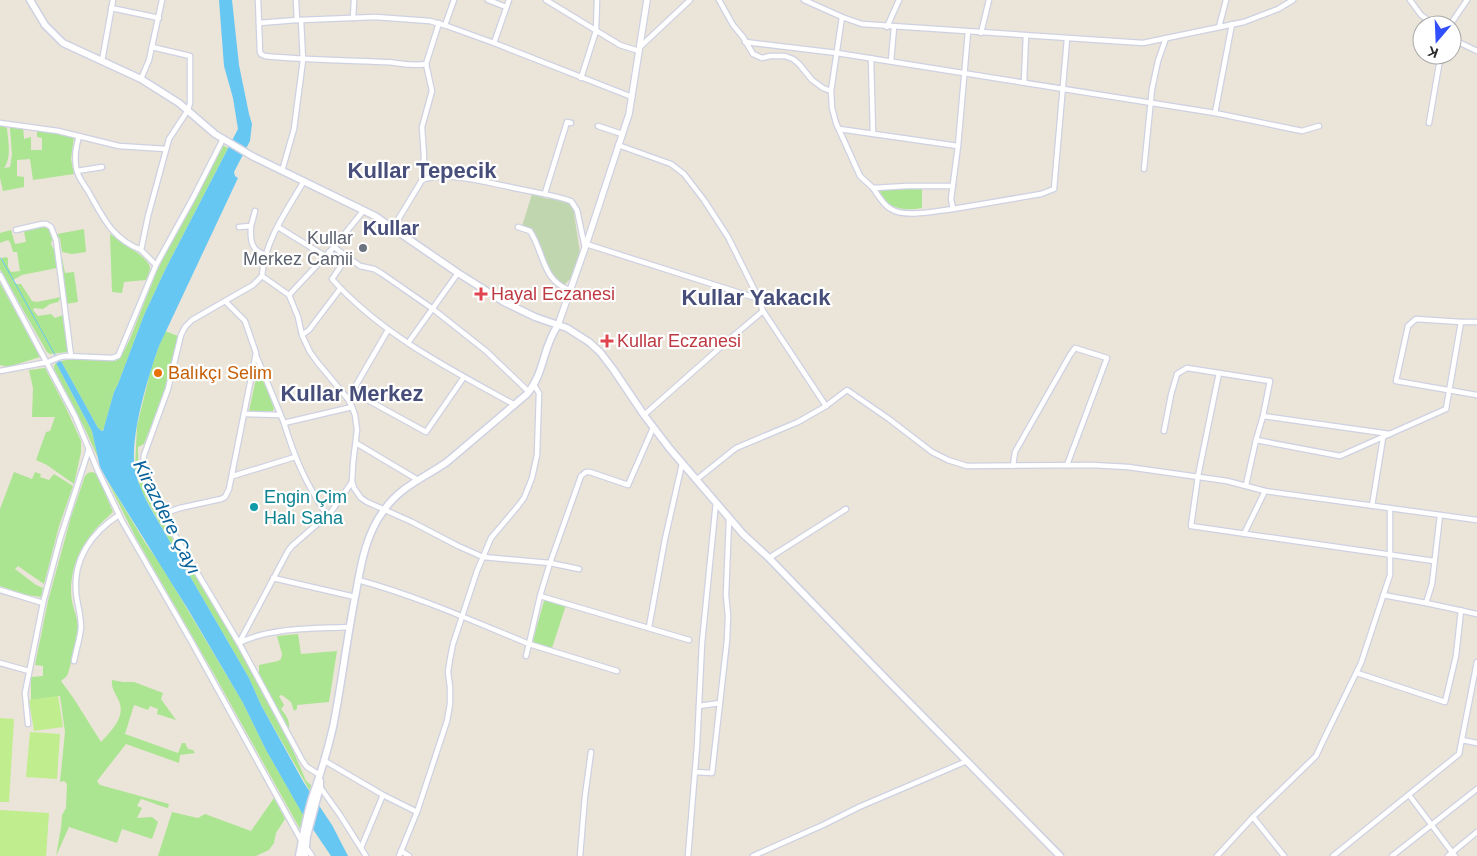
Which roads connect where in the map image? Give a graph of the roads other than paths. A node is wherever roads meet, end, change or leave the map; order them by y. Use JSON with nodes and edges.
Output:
{"nodes":[{"id":1,"x":30,"y":0,"type":"edge"},
{"id":2,"x":113,"y":0,"type":"edge"},
{"id":3,"x":162,"y":0,"type":"edge"},
{"id":4,"x":258,"y":0,"type":"edge"},
{"id":5,"x":296,"y":0,"type":"edge"},
{"id":6,"x":354,"y":0,"type":"edge"},
{"id":7,"x":454,"y":0,"type":"edge"},
{"id":8,"x":488,"y":0,"type":"edge"},
{"id":9,"x":509,"y":0,"type":"edge"},
{"id":10,"x":546,"y":0,"type":"edge"},
{"id":11,"x":597,"y":0,"type":"edge"},
{"id":12,"x":647,"y":0,"type":"edge"},
{"id":13,"x":690,"y":0,"type":"edge"},
{"id":14,"x":719,"y":0,"type":"edge"},
{"id":15,"x":804,"y":0,"type":"edge"},
{"id":16,"x":899,"y":0,"type":"edge"},
{"id":17,"x":989,"y":0,"type":"edge"},
{"id":18,"x":1226,"y":0,"type":"edge"},
{"id":19,"x":1293,"y":0,"type":"edge"},
{"id":20,"x":1410,"y":0,"type":"edge"},
{"id":21,"x":1467,"y":0,"type":"edge"},
{"id":22,"x":506,"y":7,"type":"junction"},
{"id":23,"x":112,"y":8,"type":"junction"},
{"id":24,"x":1421,"y":15,"type":"edge"},
{"id":25,"x":1457,"y":15,"type":"edge"},
{"id":26,"x":842,"y":17,"type":"junction"},
{"id":27,"x":158,"y":18,"type":"junction"},
{"id":28,"x":353,"y":18,"type":"junction"},
{"id":29,"x":299,"y":20,"type":"junction"},
{"id":30,"x":259,"y":23,"type":"junction"},
{"id":31,"x":439,"y":23,"type":"junction"},
{"id":32,"x":1232,"y":24,"type":"junction"},
{"id":33,"x":445,"y":25,"type":"junction"},
{"id":34,"x":886,"y":27,"type":"junction"},
{"id":35,"x":894,"y":27,"type":"junction"},
{"id":36,"x":1219,"y":27,"type":"junction"},
{"id":37,"x":596,"y":31,"type":"junction"},
{"id":38,"x":968,"y":32,"type":"junction"},
{"id":39,"x":980,"y":32,"type":"junction"},
{"id":40,"x":1026,"y":35,"type":"junction"},
{"id":41,"x":1166,"y":38,"type":"junction"},
{"id":42,"x":1067,"y":39,"type":"junction"},
{"id":43,"x":745,"y":42,"type":"junction"},
{"id":44,"x":494,"y":43,"type":"junction"},
{"id":45,"x":1462,"y":44,"type":"edge"},
{"id":46,"x":152,"y":47,"type":"junction"},
{"id":47,"x":639,"y":49,"type":"junction"},
{"id":48,"x":1477,"y":51,"type":"edge"},
{"id":49,"x":836,"y":53,"type":"junction"},
{"id":50,"x":871,"y":58,"type":"junction"},
{"id":51,"x":303,"y":60,"type":"junction"},
{"id":52,"x":102,"y":61,"type":"junction"},
{"id":53,"x":891,"y":61,"type":"junction"},
{"id":54,"x":426,"y":64,"type":"junction"},
{"id":55,"x":1439,"y":65,"type":"edge"},
{"id":56,"x":964,"y":73,"type":"junction"},
{"id":57,"x":581,"y":78,"type":"junction"},
{"id":58,"x":140,"y":79,"type":"junction"},
{"id":59,"x":1024,"y":82,"type":"junction"},
{"id":60,"x":1063,"y":89,"type":"junction"},
{"id":61,"x":832,"y":91,"type":"junction"},
{"id":62,"x":632,"y":97,"type":"junction"},
{"id":63,"x":1152,"y":103,"type":"junction"},
{"id":64,"x":188,"y":110,"type":"junction"},
{"id":65,"x":1215,"y":113,"type":"junction"},
{"id":66,"x":0,"y":123,"type":"edge"},
{"id":67,"x":571,"y":123,"type":"dead end"},
{"id":68,"x":1429,"y":123,"type":"dead end"},
{"id":69,"x":598,"y":126,"type":"dead end"},
{"id":70,"x":1319,"y":126,"type":"dead end"},
{"id":71,"x":839,"y":129,"type":"junction"},
{"id":72,"x":622,"y":134,"type":"junction"},
{"id":73,"x":873,"y":134,"type":"junction"},
{"id":74,"x":79,"y":136,"type":"junction"},
{"id":75,"x":223,"y":139,"type":"junction"},
{"id":76,"x":618,"y":145,"type":"junction"},
{"id":77,"x":958,"y":146,"type":"junction"},
{"id":78,"x":166,"y":149,"type":"junction"},
{"id":79,"x":102,"y":168,"type":"dead end"},
{"id":80,"x":1144,"y":169,"type":"dead end"},
{"id":81,"x":77,"y":171,"type":"junction"},
{"id":82,"x":282,"y":171,"type":"junction"},
{"id":83,"x":422,"y":180,"type":"junction"},
{"id":84,"x":304,"y":182,"type":"junction"},
{"id":85,"x":953,"y":186,"type":"junction"},
{"id":86,"x":873,"y":188,"type":"junction"},
{"id":87,"x":545,"y":193,"type":"junction"},
{"id":88,"x":952,"y":209,"type":"junction"},
{"id":89,"x":364,"y":210,"type":"junction"},
{"id":90,"x":255,"y":211,"type":"dead end"},
{"id":91,"x":251,"y":226,"type":"junction"},
{"id":92,"x":239,"y":227,"type":"dead end"},
{"id":93,"x":278,"y":227,"type":"junction"},
{"id":94,"x":518,"y":227,"type":"dead end"},
{"id":95,"x":393,"y":228,"type":"junction"},
{"id":96,"x":16,"y":230,"type":"dead end"},
{"id":97,"x":585,"y":246,"type":"junction"},
{"id":98,"x":334,"y":247,"type":"junction"},
{"id":99,"x":141,"y":250,"type":"junction"},
{"id":100,"x":329,"y":252,"type":"junction"},
{"id":101,"x":266,"y":255,"type":"junction"},
{"id":102,"x":325,"y":256,"type":"junction"},
{"id":103,"x":156,"y":265,"type":"junction"},
{"id":104,"x":458,"y":274,"type":"junction"},
{"id":105,"x":0,"y":275,"type":"edge"},
{"id":106,"x":262,"y":276,"type":"junction"},
{"id":107,"x":340,"y":289,"type":"junction"},
{"id":108,"x":570,"y":290,"type":"junction"},
{"id":109,"x":289,"y":295,"type":"junction"},
{"id":110,"x":758,"y":299,"type":"junction"},
{"id":111,"x":226,"y":302,"type":"junction"},
{"id":112,"x":433,"y":309,"type":"junction"},
{"id":113,"x":763,"y":312,"type":"junction"},
{"id":114,"x":1461,"y":322,"type":"junction"},
{"id":115,"x":1477,"y":322,"type":"edge"},
{"id":116,"x":558,"y":325,"type":"junction"},
{"id":117,"x":388,"y":330,"type":"junction"},
{"id":118,"x":302,"y":335,"type":"junction"},
{"id":119,"x":408,"y":343,"type":"junction"},
{"id":120,"x":256,"y":353,"type":"junction"},
{"id":121,"x":71,"y":356,"type":"junction"},
{"id":122,"x":50,"y":361,"type":"junction"},
{"id":123,"x":0,"y":371,"type":"edge"},
{"id":124,"x":1218,"y":373,"type":"junction"},
{"id":125,"x":464,"y":377,"type":"junction"},
{"id":126,"x":534,"y":385,"type":"junction"},
{"id":127,"x":1449,"y":390,"type":"junction"},
{"id":128,"x":353,"y":392,"type":"junction"},
{"id":129,"x":529,"y":392,"type":"junction"},
{"id":130,"x":1477,"y":395,"type":"edge"},
{"id":131,"x":348,"y":399,"type":"junction"},
{"id":132,"x":515,"y":405,"type":"junction"},
{"id":133,"x":352,"y":406,"type":"junction"},
{"id":134,"x":826,"y":406,"type":"junction"},
{"id":135,"x":245,"y":414,"type":"junction"},
{"id":136,"x":280,"y":415,"type":"junction"},
{"id":137,"x":644,"y":415,"type":"junction"},
{"id":138,"x":1263,"y":416,"type":"junction"},
{"id":139,"x":284,"y":423,"type":"junction"},
{"id":140,"x":653,"y":428,"type":"junction"},
{"id":141,"x":1164,"y":431,"type":"dead end"},
{"id":142,"x":1392,"y":434,"type":"junction"},
{"id":143,"x":1383,"y":438,"type":"junction"},
{"id":144,"x":1256,"y":440,"type":"junction"},
{"id":145,"x":356,"y":443,"type":"junction"},
{"id":146,"x":89,"y":447,"type":"junction"},
{"id":147,"x":295,"y":457,"type":"junction"},
{"id":148,"x":682,"y":464,"type":"junction"},
{"id":149,"x":1067,"y":465,"type":"junction"},
{"id":150,"x":1013,"y":466,"type":"junction"},
{"id":151,"x":232,"y":476,"type":"junction"},
{"id":152,"x":1198,"y":476,"type":"junction"},
{"id":153,"x":418,"y":480,"type":"junction"},
{"id":154,"x":696,"y":480,"type":"junction"},
{"id":155,"x":352,"y":482,"type":"junction"},
{"id":156,"x":1246,"y":485,"type":"junction"},
{"id":157,"x":1265,"y":491,"type":"junction"},
{"id":158,"x":716,"y":502,"type":"junction"},
{"id":159,"x":1372,"y":506,"type":"junction"},
{"id":160,"x":1390,"y":508,"type":"junction"},
{"id":161,"x":846,"y":509,"type":"dead end"},
{"id":162,"x":384,"y":510,"type":"junction"},
{"id":163,"x":162,"y":514,"type":"junction"},
{"id":164,"x":119,"y":515,"type":"junction"},
{"id":165,"x":327,"y":515,"type":"junction"},
{"id":166,"x":1440,"y":515,"type":"junction"},
{"id":167,"x":729,"y":517,"type":"junction"},
{"id":168,"x":1477,"y":520,"type":"edge"},
{"id":169,"x":1244,"y":534,"type":"junction"},
{"id":170,"x":1390,"y":555,"type":"junction"},
{"id":171,"x":483,"y":557,"type":"junction"},
{"id":172,"x":769,"y":558,"type":"junction"},
{"id":173,"x":1434,"y":561,"type":"junction"},
{"id":174,"x":550,"y":563,"type":"junction"},
{"id":175,"x":579,"y":569,"type":"dead end"},
{"id":176,"x":273,"y":578,"type":"junction"},
{"id":177,"x":358,"y":580,"type":"junction"},
{"id":178,"x":0,"y":592,"type":"edge"},
{"id":179,"x":1383,"y":595,"type":"junction"},
{"id":180,"x":540,"y":596,"type":"junction"},
{"id":181,"x":355,"y":597,"type":"junction"},
{"id":182,"x":1426,"y":602,"type":"junction"},
{"id":183,"x":43,"y":603,"type":"junction"},
{"id":184,"x":1461,"y":610,"type":"junction"},
{"id":185,"x":1477,"y":614,"type":"edge"},
{"id":186,"x":462,"y":616,"type":"junction"},
{"id":187,"x":348,"y":627,"type":"junction"},
{"id":188,"x":649,"y":627,"type":"junction"},
{"id":189,"x":689,"y":640,"type":"dead end"},
{"id":190,"x":239,"y":643,"type":"junction"},
{"id":191,"x":529,"y":644,"type":"junction"},
{"id":192,"x":526,"y":656,"type":"dead end"},
{"id":193,"x":74,"y":661,"type":"dead end"},
{"id":194,"x":1477,"y":662,"type":"edge"},
{"id":195,"x":0,"y":663,"type":"edge"},
{"id":196,"x":29,"y":671,"type":"junction"},
{"id":197,"x":617,"y":671,"type":"dead end"},
{"id":198,"x":1357,"y":673,"type":"junction"},
{"id":199,"x":720,"y":703,"type":"junction"},
{"id":200,"x":699,"y":706,"type":"junction"},
{"id":201,"x":28,"y":724,"type":"dead end"},
{"id":202,"x":1462,"y":740,"type":"junction"},
{"id":203,"x":1477,"y":743,"type":"edge"},
{"id":204,"x":591,"y":752,"type":"dead end"},
{"id":205,"x":325,"y":761,"type":"junction"},
{"id":206,"x":967,"y":761,"type":"junction"},
{"id":207,"x":694,"y":772,"type":"junction"},
{"id":208,"x":320,"y":775,"type":"junction"},
{"id":209,"x":1477,"y":789,"type":"edge"},
{"id":210,"x":317,"y":791,"type":"junction"},
{"id":211,"x":383,"y":795,"type":"junction"},
{"id":212,"x":1409,"y":795,"type":"junction"},
{"id":213,"x":417,"y":812,"type":"junction"},
{"id":214,"x":1253,"y":817,"type":"junction"},
{"id":215,"x":1432,"y":825,"type":"junction"},
{"id":216,"x":1477,"y":832,"type":"edge"},
{"id":217,"x":305,"y":839,"type":"junction"},
{"id":218,"x":361,"y":848,"type":"junction"},
{"id":219,"x":400,"y":854,"type":"edge"},
{"id":220,"x":1452,"y":855,"type":"edge"},
{"id":221,"x":299,"y":856,"type":"edge"},
{"id":222,"x":305,"y":856,"type":"edge"},
{"id":223,"x":312,"y":856,"type":"edge"},
{"id":224,"x":366,"y":856,"type":"edge"},
{"id":225,"x":409,"y":856,"type":"edge"},
{"id":226,"x":580,"y":856,"type":"edge"},
{"id":227,"x":688,"y":856,"type":"edge"},
{"id":228,"x":753,"y":856,"type":"edge"},
{"id":229,"x":1060,"y":856,"type":"edge"},
{"id":230,"x":1217,"y":856,"type":"edge"},
{"id":231,"x":1284,"y":856,"type":"edge"},
{"id":232,"x":1333,"y":856,"type":"edge"},
{"id":233,"x":1392,"y":856,"type":"edge"}],
"edges":[{"from":1,"to":52,"type":"main road"},
{"from":2,"to":23,"type":"street"},
{"from":3,"to":27,"type":"street"},
{"from":4,"to":30,"type":"street"},
{"from":5,"to":29,"type":"street"},
{"from":6,"to":28,"type":"street"},
{"from":7,"to":33,"type":"street"},
{"from":8,"to":22,"type":"street"},
{"from":9,"to":22,"type":"street"},
{"from":10,"to":37,"type":"street"},
{"from":11,"to":37,"type":"street"},
{"from":12,"to":47,"type":"street"},
{"from":13,"to":47,"type":"street"},
{"from":14,"to":43,"type":"street"},
{"from":15,"to":26,"type":"street"},
{"from":16,"to":34,"type":"street"},
{"from":17,"to":39,"type":"street"},
{"from":18,"to":36,"type":"street"},
{"from":19,"to":32,"type":"street"},
{"from":20,"to":24,"type":"street"},
{"from":21,"to":25,"type":"street"},
{"from":22,"to":44,"type":"street"},
{"from":23,"to":27,"type":"street"},
{"from":23,"to":52,"type":"street"},
{"from":26,"to":34,"type":"street"},
{"from":26,"to":49,"type":"street"},
{"from":27,"to":46,"type":"street"},
{"from":28,"to":29,"type":"street"},
{"from":28,"to":31,"type":"street"},
{"from":29,"to":30,"type":"street"},
{"from":29,"to":51,"type":"street"},
{"from":30,"to":51,"type":"street"},
{"from":31,"to":33,"type":"street"},
{"from":31,"to":54,"type":"street"},
{"from":32,"to":36,"type":"street"},
{"from":32,"to":65,"type":"street"},
{"from":33,"to":44,"type":"street"},
{"from":34,"to":35,"type":"street"},
{"from":35,"to":38,"type":"street"},
{"from":35,"to":53,"type":"street"},
{"from":36,"to":41,"type":"street"},
{"from":37,"to":47,"type":"street"},
{"from":37,"to":57,"type":"street"},
{"from":38,"to":39,"type":"street"},
{"from":38,"to":56,"type":"street"},
{"from":39,"to":40,"type":"street"},
{"from":40,"to":42,"type":"street"},
{"from":40,"to":59,"type":"street"},
{"from":41,"to":42,"type":"street"},
{"from":41,"to":63,"type":"street"},
{"from":42,"to":60,"type":"street"},
{"from":43,"to":49,"type":"street"},
{"from":43,"to":61,"type":"street"},
{"from":44,"to":57,"type":"street"},
{"from":45,"to":48,"type":"street"},
{"from":46,"to":58,"type":"street"},
{"from":46,"to":64,"type":"street"},
{"from":47,"to":62,"type":"street"},
{"from":49,"to":50,"type":"street"},
{"from":49,"to":61,"type":"street"},
{"from":50,"to":53,"type":"street"},
{"from":50,"to":73,"type":"street"},
{"from":51,"to":54,"type":"street"},
{"from":51,"to":82,"type":"street"},
{"from":52,"to":58,"type":"main road"},
{"from":53,"to":56,"type":"street"},
{"from":54,"to":83,"type":"street"},
{"from":55,"to":68,"type":"street"},
{"from":56,"to":59,"type":"street"},
{"from":56,"to":77,"type":"street"},
{"from":57,"to":62,"type":"street"},
{"from":58,"to":64,"type":"main road"},
{"from":59,"to":60,"type":"street"},
{"from":60,"to":63,"type":"street"},
{"from":60,"to":88,"type":"street"},
{"from":61,"to":71,"type":"street"},
{"from":62,"to":72,"type":"street"},
{"from":63,"to":65,"type":"street"},
{"from":63,"to":80,"type":"street"},
{"from":64,"to":75,"type":"main road"},
{"from":64,"to":78,"type":"street"},
{"from":65,"to":70,"type":"street"},
{"from":66,"to":74,"type":"street"},
{"from":67,"to":87,"type":"street"},
{"from":69,"to":72,"type":"street"},
{"from":71,"to":73,"type":"street"},
{"from":71,"to":86,"type":"street"},
{"from":72,"to":76,"type":"street"},
{"from":73,"to":77,"type":"street"},
{"from":74,"to":78,"type":"street"},
{"from":74,"to":81,"type":"street"},
{"from":75,"to":82,"type":"main road"},
{"from":75,"to":103,"type":"street"},
{"from":76,"to":97,"type":"street"},
{"from":76,"to":110,"type":"street"},
{"from":77,"to":85,"type":"street"},
{"from":78,"to":99,"type":"street"},
{"from":79,"to":81,"type":"street"},
{"from":81,"to":99,"type":"street"},
{"from":82,"to":84,"type":"main road"},
{"from":83,"to":87,"type":"street"},
{"from":83,"to":95,"type":"street"},
{"from":84,"to":89,"type":"main road"},
{"from":84,"to":93,"type":"street"},
{"from":85,"to":86,"type":"street"},
{"from":85,"to":88,"type":"street"},
{"from":86,"to":88,"type":"street"},
{"from":87,"to":97,"type":"street"},
{"from":89,"to":95,"type":"main road"},
{"from":89,"to":98,"type":"street"},
{"from":90,"to":91,"type":"street"},
{"from":91,"to":92,"type":"street"},
{"from":91,"to":101,"type":"street"},
{"from":93,"to":101,"type":"street"},
{"from":93,"to":102,"type":"street"},
{"from":94,"to":108,"type":"street"},
{"from":95,"to":104,"type":"main road"},
{"from":96,"to":121,"type":"street"},
{"from":97,"to":108,"type":"street"},
{"from":97,"to":110,"type":"street"},
{"from":98,"to":100,"type":"street"},
{"from":98,"to":112,"type":"street"},
{"from":99,"to":103,"type":"street"},
{"from":100,"to":102,"type":"street"},
{"from":100,"to":107,"type":"street"},
{"from":101,"to":106,"type":"street"},
{"from":102,"to":109,"type":"street"},
{"from":103,"to":121,"type":"street"},
{"from":104,"to":112,"type":"street"},
{"from":104,"to":116,"type":"main road"},
{"from":105,"to":122,"type":"street"},
{"from":106,"to":109,"type":"street"},
{"from":106,"to":111,"type":"street"},
{"from":107,"to":117,"type":"street"},
{"from":107,"to":118,"type":"street"},
{"from":108,"to":116,"type":"street"},
{"from":109,"to":118,"type":"street"},
{"from":110,"to":113,"type":"street"},
{"from":111,"to":120,"type":"street"},
{"from":111,"to":163,"type":"street"},
{"from":112,"to":119,"type":"street"},
{"from":112,"to":129,"type":"street"},
{"from":113,"to":134,"type":"street"},
{"from":113,"to":137,"type":"street"},
{"from":114,"to":115,"type":"street"},
{"from":114,"to":127,"type":"street"},
{"from":114,"to":127,"type":"street"},
{"from":116,"to":126,"type":"main road"},
{"from":116,"to":137,"type":"main road"},
{"from":117,"to":119,"type":"street"},
{"from":117,"to":128,"type":"street"},
{"from":118,"to":131,"type":"street"},
{"from":119,"to":125,"type":"street"},
{"from":120,"to":135,"type":"street"},
{"from":120,"to":136,"type":"street"},
{"from":121,"to":122,"type":"street"},
{"from":122,"to":123,"type":"street"},
{"from":122,"to":146,"type":"street"},
{"from":124,"to":138,"type":"street"},
{"from":124,"to":141,"type":"street"},
{"from":124,"to":152,"type":"street"},
{"from":125,"to":128,"type":"street"},
{"from":125,"to":132,"type":"street"},
{"from":126,"to":129,"type":"main road"},
{"from":126,"to":171,"type":"street"},
{"from":127,"to":130,"type":"street"},
{"from":127,"to":142,"type":"street"},
{"from":128,"to":131,"type":"street"},
{"from":129,"to":132,"type":"main road"},
{"from":131,"to":133,"type":"street"},
{"from":132,"to":153,"type":"main road"},
{"from":133,"to":139,"type":"street"},
{"from":133,"to":145,"type":"street"},
{"from":134,"to":150,"type":"street"},
{"from":134,"to":154,"type":"street"},
{"from":135,"to":136,"type":"street"},
{"from":135,"to":151,"type":"street"},
{"from":136,"to":139,"type":"street"},
{"from":137,"to":140,"type":"main road"},
{"from":138,"to":142,"type":"street"},
{"from":138,"to":144,"type":"street"},
{"from":139,"to":147,"type":"street"},
{"from":140,"to":148,"type":"main road"},
{"from":140,"to":174,"type":"street"},
{"from":142,"to":143,"type":"street"},
{"from":143,"to":144,"type":"street"},
{"from":143,"to":159,"type":"street"},
{"from":144,"to":156,"type":"street"},
{"from":145,"to":153,"type":"street"},
{"from":145,"to":155,"type":"street"},
{"from":146,"to":164,"type":"street"},
{"from":146,"to":183,"type":"street"},
{"from":147,"to":151,"type":"street"},
{"from":147,"to":165,"type":"street"},
{"from":148,"to":154,"type":"main road"},
{"from":148,"to":188,"type":"street"},
{"from":149,"to":150,"type":"street"},
{"from":149,"to":150,"type":"street"},
{"from":149,"to":152,"type":"street"},
{"from":151,"to":163,"type":"street"},
{"from":152,"to":156,"type":"street"},
{"from":152,"to":169,"type":"street"},
{"from":153,"to":162,"type":"main road"},
{"from":154,"to":158,"type":"main road"},
{"from":155,"to":162,"type":"street"},
{"from":155,"to":165,"type":"street"},
{"from":156,"to":157,"type":"street"},
{"from":157,"to":159,"type":"street"},
{"from":157,"to":169,"type":"street"},
{"from":158,"to":167,"type":"main road"},
{"from":158,"to":200,"type":"street"},
{"from":159,"to":160,"type":"street"},
{"from":160,"to":166,"type":"street"},
{"from":160,"to":170,"type":"street"},
{"from":161,"to":172,"type":"street"},
{"from":162,"to":171,"type":"street"},
{"from":162,"to":177,"type":"main road"},
{"from":163,"to":190,"type":"street"},
{"from":164,"to":193,"type":"street"},
{"from":164,"to":217,"type":"street"},
{"from":165,"to":176,"type":"street"},
{"from":166,"to":168,"type":"street"},
{"from":166,"to":173,"type":"street"},
{"from":167,"to":172,"type":"main road"},
{"from":167,"to":199,"type":"street"},
{"from":169,"to":170,"type":"street"},
{"from":170,"to":173,"type":"street"},
{"from":170,"to":179,"type":"street"},
{"from":171,"to":174,"type":"street"},
{"from":171,"to":186,"type":"street"},
{"from":172,"to":206,"type":"main road"},
{"from":173,"to":182,"type":"street"},
{"from":174,"to":175,"type":"street"},
{"from":174,"to":180,"type":"street"},
{"from":176,"to":181,"type":"street"},
{"from":176,"to":190,"type":"street"},
{"from":177,"to":181,"type":"main road"},
{"from":177,"to":186,"type":"street"},
{"from":178,"to":183,"type":"street"},
{"from":179,"to":182,"type":"street"},
{"from":179,"to":198,"type":"street"},
{"from":180,"to":188,"type":"street"},
{"from":180,"to":191,"type":"street"},
{"from":181,"to":187,"type":"main road"},
{"from":182,"to":184,"type":"street"},
{"from":183,"to":196,"type":"street"},
{"from":184,"to":185,"type":"street"},
{"from":184,"to":198,"type":"street"},
{"from":186,"to":191,"type":"street"},
{"from":186,"to":213,"type":"street"},
{"from":187,"to":190,"type":"street"},
{"from":187,"to":205,"type":"main road"},
{"from":188,"to":189,"type":"street"},
{"from":190,"to":208,"type":"street"},
{"from":191,"to":192,"type":"street"},
{"from":191,"to":197,"type":"street"},
{"from":194,"to":202,"type":"street"},
{"from":195,"to":196,"type":"street"},
{"from":196,"to":201,"type":"street"},
{"from":198,"to":214,"type":"street"},
{"from":199,"to":200,"type":"street"},
{"from":199,"to":207,"type":"street"},
{"from":200,"to":207,"type":"street"},
{"from":202,"to":203,"type":"street"},
{"from":202,"to":212,"type":"street"},
{"from":204,"to":226,"type":"street"},
{"from":205,"to":208,"type":"main road"},
{"from":205,"to":211,"type":"street"},
{"from":206,"to":228,"type":"street"},
{"from":206,"to":229,"type":"main road"},
{"from":207,"to":227,"type":"street"},
{"from":208,"to":210,"type":"main road"},
{"from":209,"to":215,"type":"street"},
{"from":210,"to":217,"type":"main road"},
{"from":210,"to":218,"type":"street"},
{"from":211,"to":213,"type":"street"},
{"from":211,"to":218,"type":"street"},
{"from":212,"to":215,"type":"street"},
{"from":212,"to":232,"type":"street"},
{"from":213,"to":219,"type":"street"},
{"from":214,"to":230,"type":"street"},
{"from":214,"to":231,"type":"street"},
{"from":215,"to":220,"type":"street"},
{"from":215,"to":233,"type":"street"},
{"from":216,"to":220,"type":"street"},
{"from":217,"to":221,"type":"main road"},
{"from":217,"to":222,"type":"main road"},
{"from":217,"to":223,"type":"street"},
{"from":218,"to":224,"type":"street"},
{"from":219,"to":225,"type":"street"}]}
